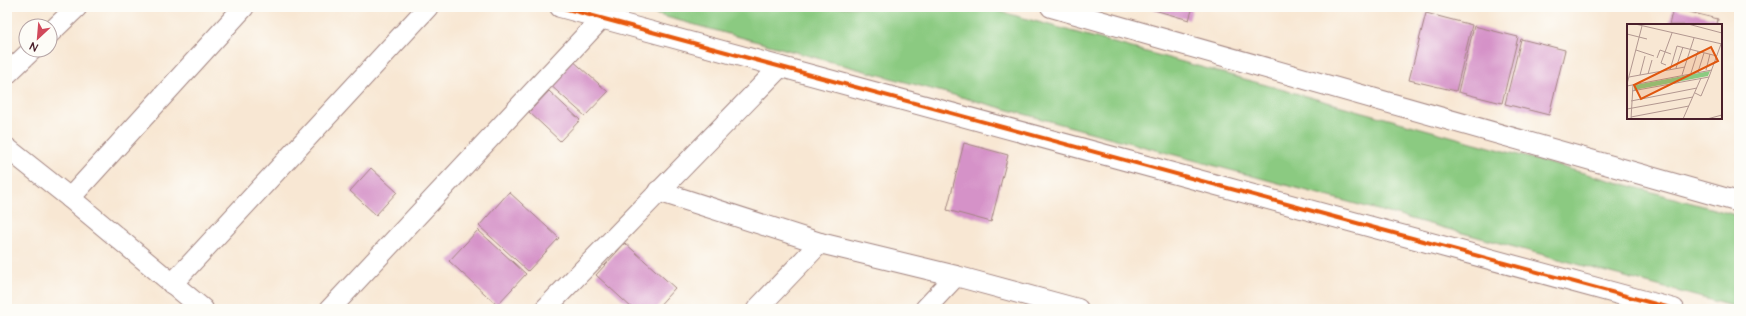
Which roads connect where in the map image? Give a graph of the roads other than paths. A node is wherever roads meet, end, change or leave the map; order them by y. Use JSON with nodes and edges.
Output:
{"nodes":[{"id":1,"x":77,"y":7,"type":"edge"},
{"id":2,"x":244,"y":7,"type":"edge"},
{"id":3,"x":428,"y":7,"type":"edge"},
{"id":4,"x":560,"y":7,"type":"edge"},
{"id":5,"x":1051,"y":7,"type":"edge"},
{"id":6,"x":602,"y":19,"type":"junction"},
{"id":7,"x":58,"y":25,"type":"edge"},
{"id":8,"x":24,"y":58,"type":"edge"},
{"id":9,"x":780,"y":67,"type":"junction"},
{"id":10,"x":7,"y":74,"type":"edge"},
{"id":11,"x":7,"y":148,"type":"edge"},
{"id":12,"x":658,"y":191,"type":"junction"},
{"id":13,"x":70,"y":198,"type":"junction"},
{"id":14,"x":1739,"y":202,"type":"edge"},
{"id":15,"x":820,"y":243,"type":"junction"},
{"id":16,"x":956,"y":276,"type":"junction"},
{"id":17,"x":172,"y":284,"type":"junction"},
{"id":18,"x":203,"y":309,"type":"edge"},
{"id":19,"x":330,"y":309,"type":"edge"},
{"id":20,"x":545,"y":309,"type":"edge"},
{"id":21,"x":756,"y":309,"type":"edge"},
{"id":22,"x":925,"y":309,"type":"edge"},
{"id":23,"x":1078,"y":309,"type":"edge"},
{"id":24,"x":1674,"y":309,"type":"edge"}],
"edges":[{"from":1,"to":7,"type":"street"},
{"from":2,"to":13,"type":"street"},
{"from":3,"to":17,"type":"street"},
{"from":4,"to":6,"type":"street"},
{"from":5,"to":14,"type":"street"},
{"from":6,"to":9,"type":"street"},
{"from":6,"to":19,"type":"street"},
{"from":8,"to":10,"type":"street"},
{"from":9,"to":12,"type":"street"},
{"from":9,"to":24,"type":"street"},
{"from":11,"to":13,"type":"street"},
{"from":12,"to":15,"type":"street"},
{"from":12,"to":20,"type":"street"},
{"from":13,"to":17,"type":"street"},
{"from":15,"to":16,"type":"street"},
{"from":15,"to":21,"type":"street"},
{"from":16,"to":22,"type":"street"},
{"from":16,"to":23,"type":"street"},
{"from":17,"to":18,"type":"street"}]}
